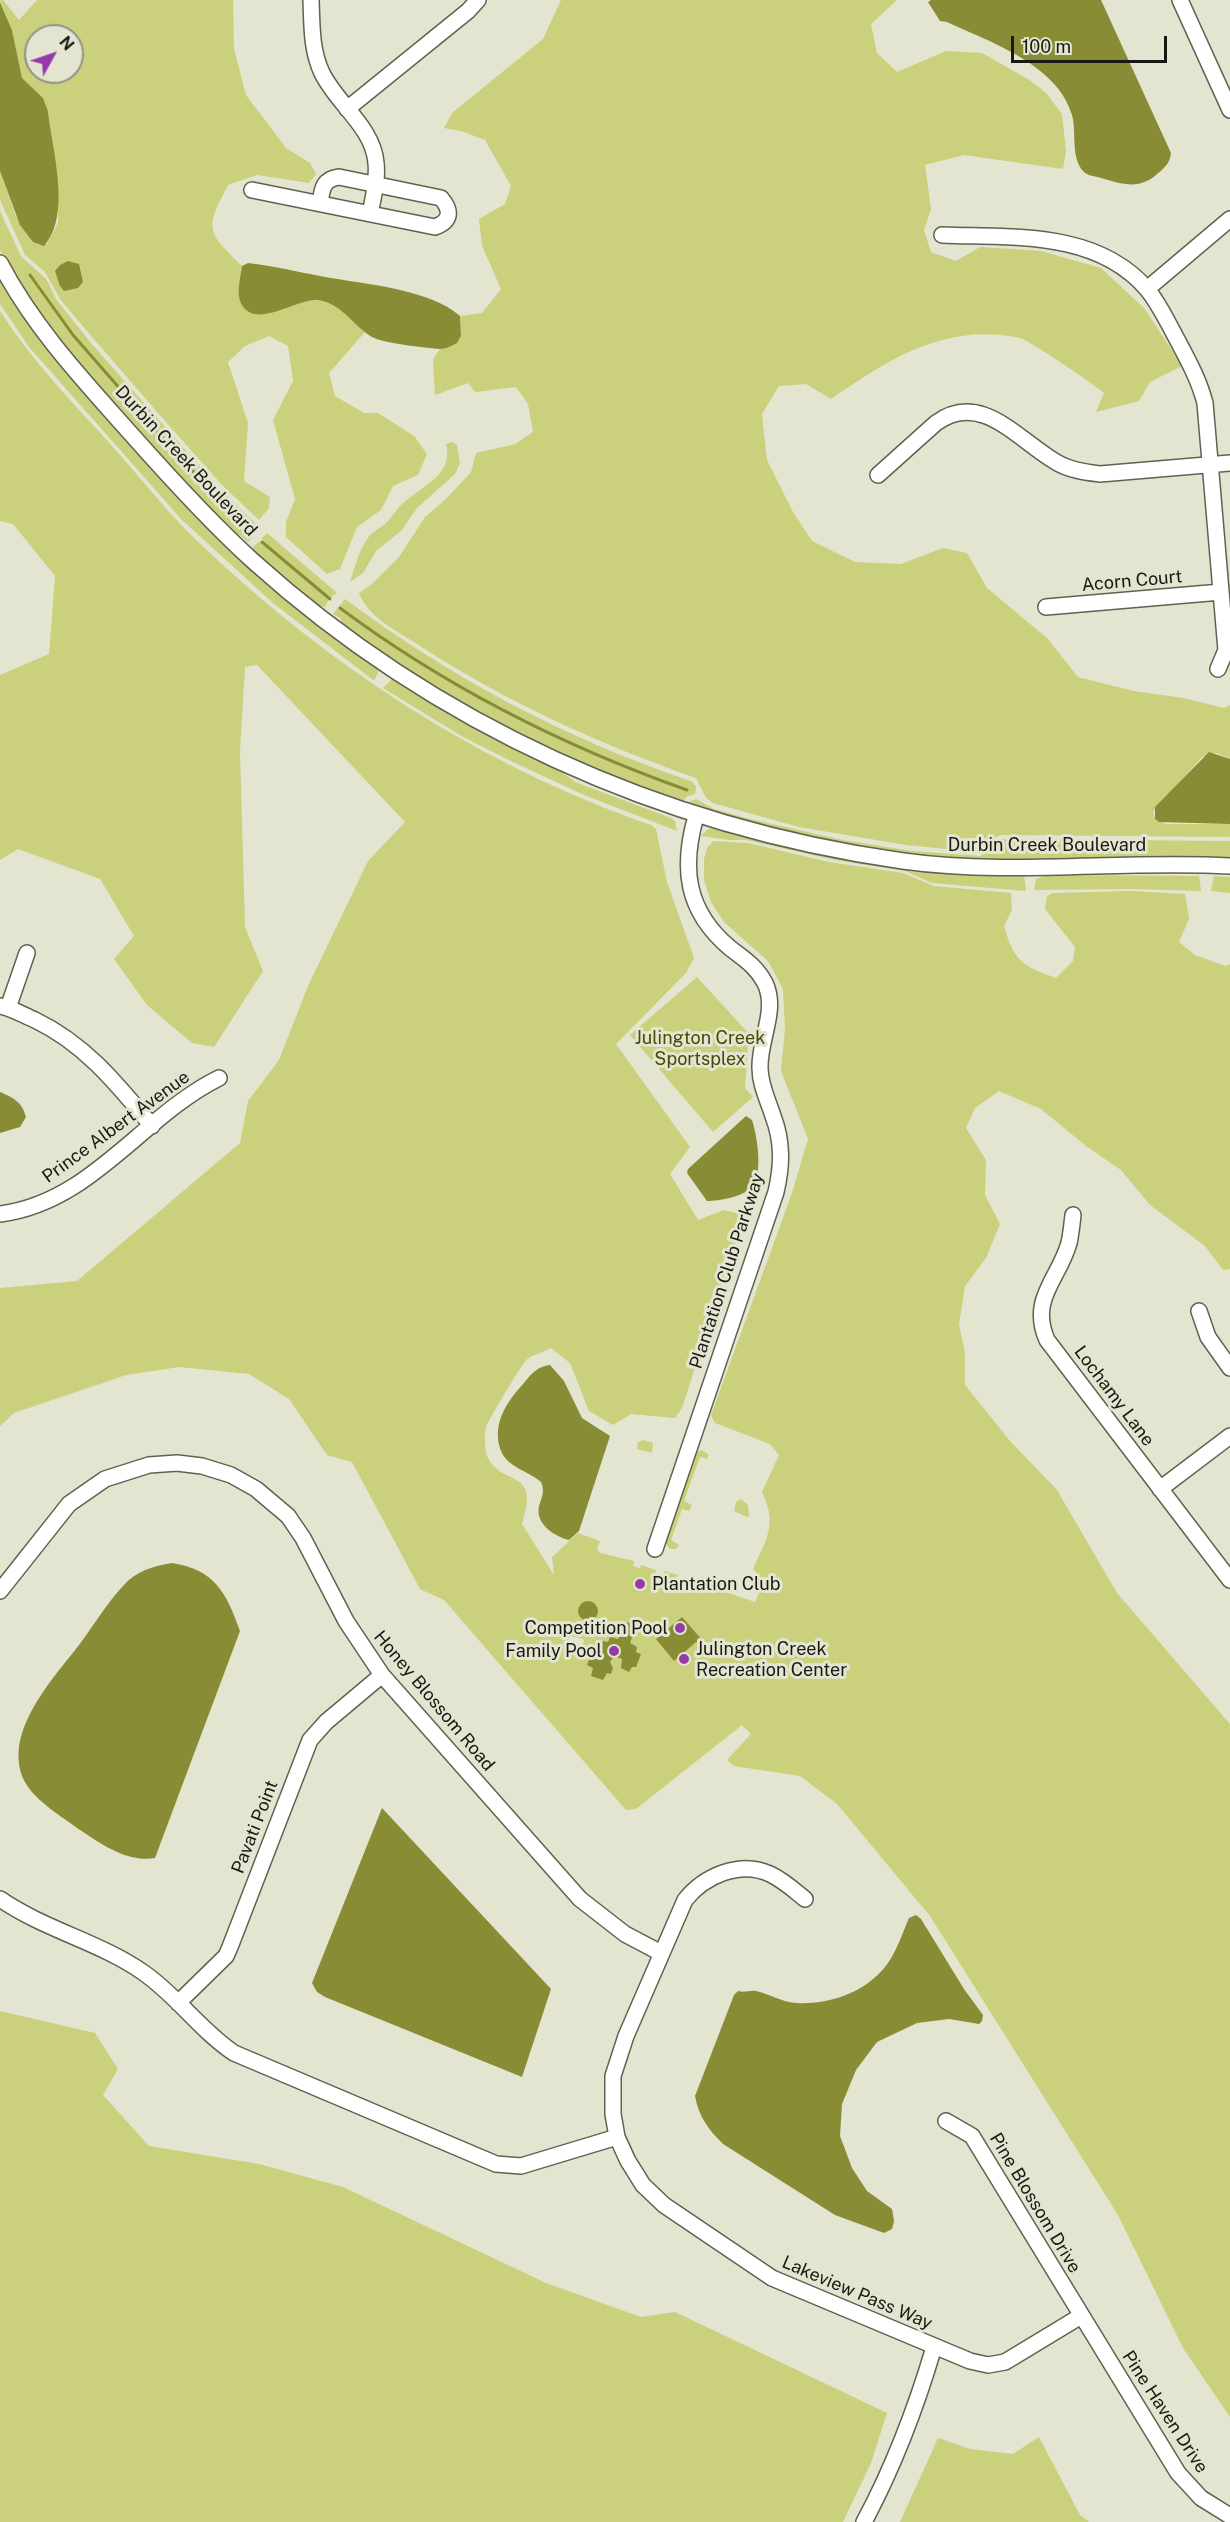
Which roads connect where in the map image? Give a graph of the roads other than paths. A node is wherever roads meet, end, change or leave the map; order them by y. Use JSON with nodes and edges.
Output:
{"nodes":[{"id":1,"x":311,"y":0,"type":"edge"},
{"id":2,"x":478,"y":0,"type":"edge"},
{"id":3,"x":1180,"y":0,"type":"edge"},
{"id":4,"x":347,"y":109,"type":"junction"},
{"id":5,"x":1230,"y":110,"type":"edge"},
{"id":6,"x":375,"y":185,"type":"junction"},
{"id":7,"x":252,"y":190,"type":"dead end"},
{"id":8,"x":320,"y":203,"type":"junction"},
{"id":9,"x":370,"y":214,"type":"junction"},
{"id":10,"x":1230,"y":219,"type":"edge"},
{"id":11,"x":942,"y":235,"type":"dead end"},
{"id":12,"x":0,"y":263,"type":"edge"},
{"id":13,"x":1147,"y":289,"type":"junction"},
{"id":14,"x":1230,"y":463,"type":"edge"},
{"id":15,"x":1211,"y":465,"type":"junction"},
{"id":16,"x":878,"y":475,"type":"dead end"},
{"id":17,"x":1221,"y":592,"type":"junction"},
{"id":18,"x":1046,"y":608,"type":"dead end"},
{"id":19,"x":1218,"y":669,"type":"dead end"},
{"id":20,"x":696,"y":816,"type":"junction"},
{"id":21,"x":1230,"y":866,"type":"edge"},
{"id":22,"x":27,"y":952,"type":"dead end"},
{"id":23,"x":4,"y":1007,"type":"edge"},
{"id":24,"x":219,"y":1078,"type":"dead end"},
{"id":25,"x":152,"y":1126,"type":"junction"},
{"id":26,"x":0,"y":1214,"type":"edge"},
{"id":27,"x":1073,"y":1215,"type":"dead end"},
{"id":28,"x":1199,"y":1311,"type":"dead end"},
{"id":29,"x":1230,"y":1368,"type":"edge"},
{"id":30,"x":1230,"y":1436,"type":"edge"},
{"id":31,"x":1160,"y":1489,"type":"junction"},
{"id":32,"x":655,"y":1549,"type":"dead end"},
{"id":33,"x":1230,"y":1580,"type":"edge"},
{"id":34,"x":0,"y":1591,"type":"edge"},
{"id":35,"x":382,"y":1675,"type":"junction"},
{"id":36,"x":0,"y":1899,"type":"edge"},
{"id":37,"x":805,"y":1899,"type":"dead end"},
{"id":38,"x":661,"y":1953,"type":"junction"},
{"id":39,"x":178,"y":2003,"type":"junction"},
{"id":40,"x":946,"y":2121,"type":"dead end"},
{"id":41,"x":617,"y":2137,"type":"junction"},
{"id":42,"x":1081,"y":2316,"type":"junction"},
{"id":43,"x":934,"y":2347,"type":"junction"},
{"id":44,"x":1230,"y":2516,"type":"edge"},
{"id":45,"x":864,"y":2522,"type":"edge"}],
"edges":[{"from":1,"to":4,"type":"street"},
{"from":2,"to":4,"type":"street"},
{"from":3,"to":5,"type":"street"},
{"from":4,"to":6,"type":"street"},
{"from":6,"to":8,"type":"street"},
{"from":6,"to":9,"type":"street"},
{"from":6,"to":9,"type":"street"},
{"from":7,"to":8,"type":"street"},
{"from":8,"to":9,"type":"street"},
{"from":10,"to":13,"type":"street"},
{"from":11,"to":13,"type":"street"},
{"from":12,"to":20,"type":"street","name":"Durbin Creek Boulevard"},
{"from":13,"to":15,"type":"street"},
{"from":14,"to":15,"type":"street"},
{"from":15,"to":16,"type":"street"},
{"from":15,"to":17,"type":"street"},
{"from":17,"to":18,"type":"street","name":"Acorn Court"},
{"from":17,"to":19,"type":"street"},
{"from":20,"to":21,"type":"street","name":"Durbin Creek Boulevard"},
{"from":20,"to":32,"type":"street","name":"Plantation Club Parkway"},
{"from":22,"to":23,"type":"street"},
{"from":23,"to":25,"type":"street"},
{"from":24,"to":25,"type":"street","name":"Prince Albert Avenue"},
{"from":25,"to":26,"type":"street","name":"Prince Albert Avenue"},
{"from":27,"to":31,"type":"street","name":"Lochamy Lane"},
{"from":28,"to":29,"type":"street"},
{"from":30,"to":31,"type":"street"},
{"from":31,"to":33,"type":"street","name":"Lochamy Lane"},
{"from":34,"to":35,"type":"street","name":"Honey Blossom Road"},
{"from":35,"to":38,"type":"street","name":"Honey Blossom Road"},
{"from":35,"to":39,"type":"street","name":"Pavati Point"},
{"from":36,"to":39,"type":"street"},
{"from":37,"to":38,"type":"street","name":"Lakeview Pass Way"},
{"from":38,"to":41,"type":"street","name":"Lakeview Pass Way"},
{"from":39,"to":41,"type":"street"},
{"from":40,"to":42,"type":"street","name":"Pine Blossom Drive"},
{"from":41,"to":43,"type":"street","name":"Lakeview Pass Way"},
{"from":42,"to":43,"type":"street","name":"Lakeview Pass Way"},
{"from":42,"to":44,"type":"street","name":"Pine Haven Drive"},
{"from":43,"to":45,"type":"street"}]}
